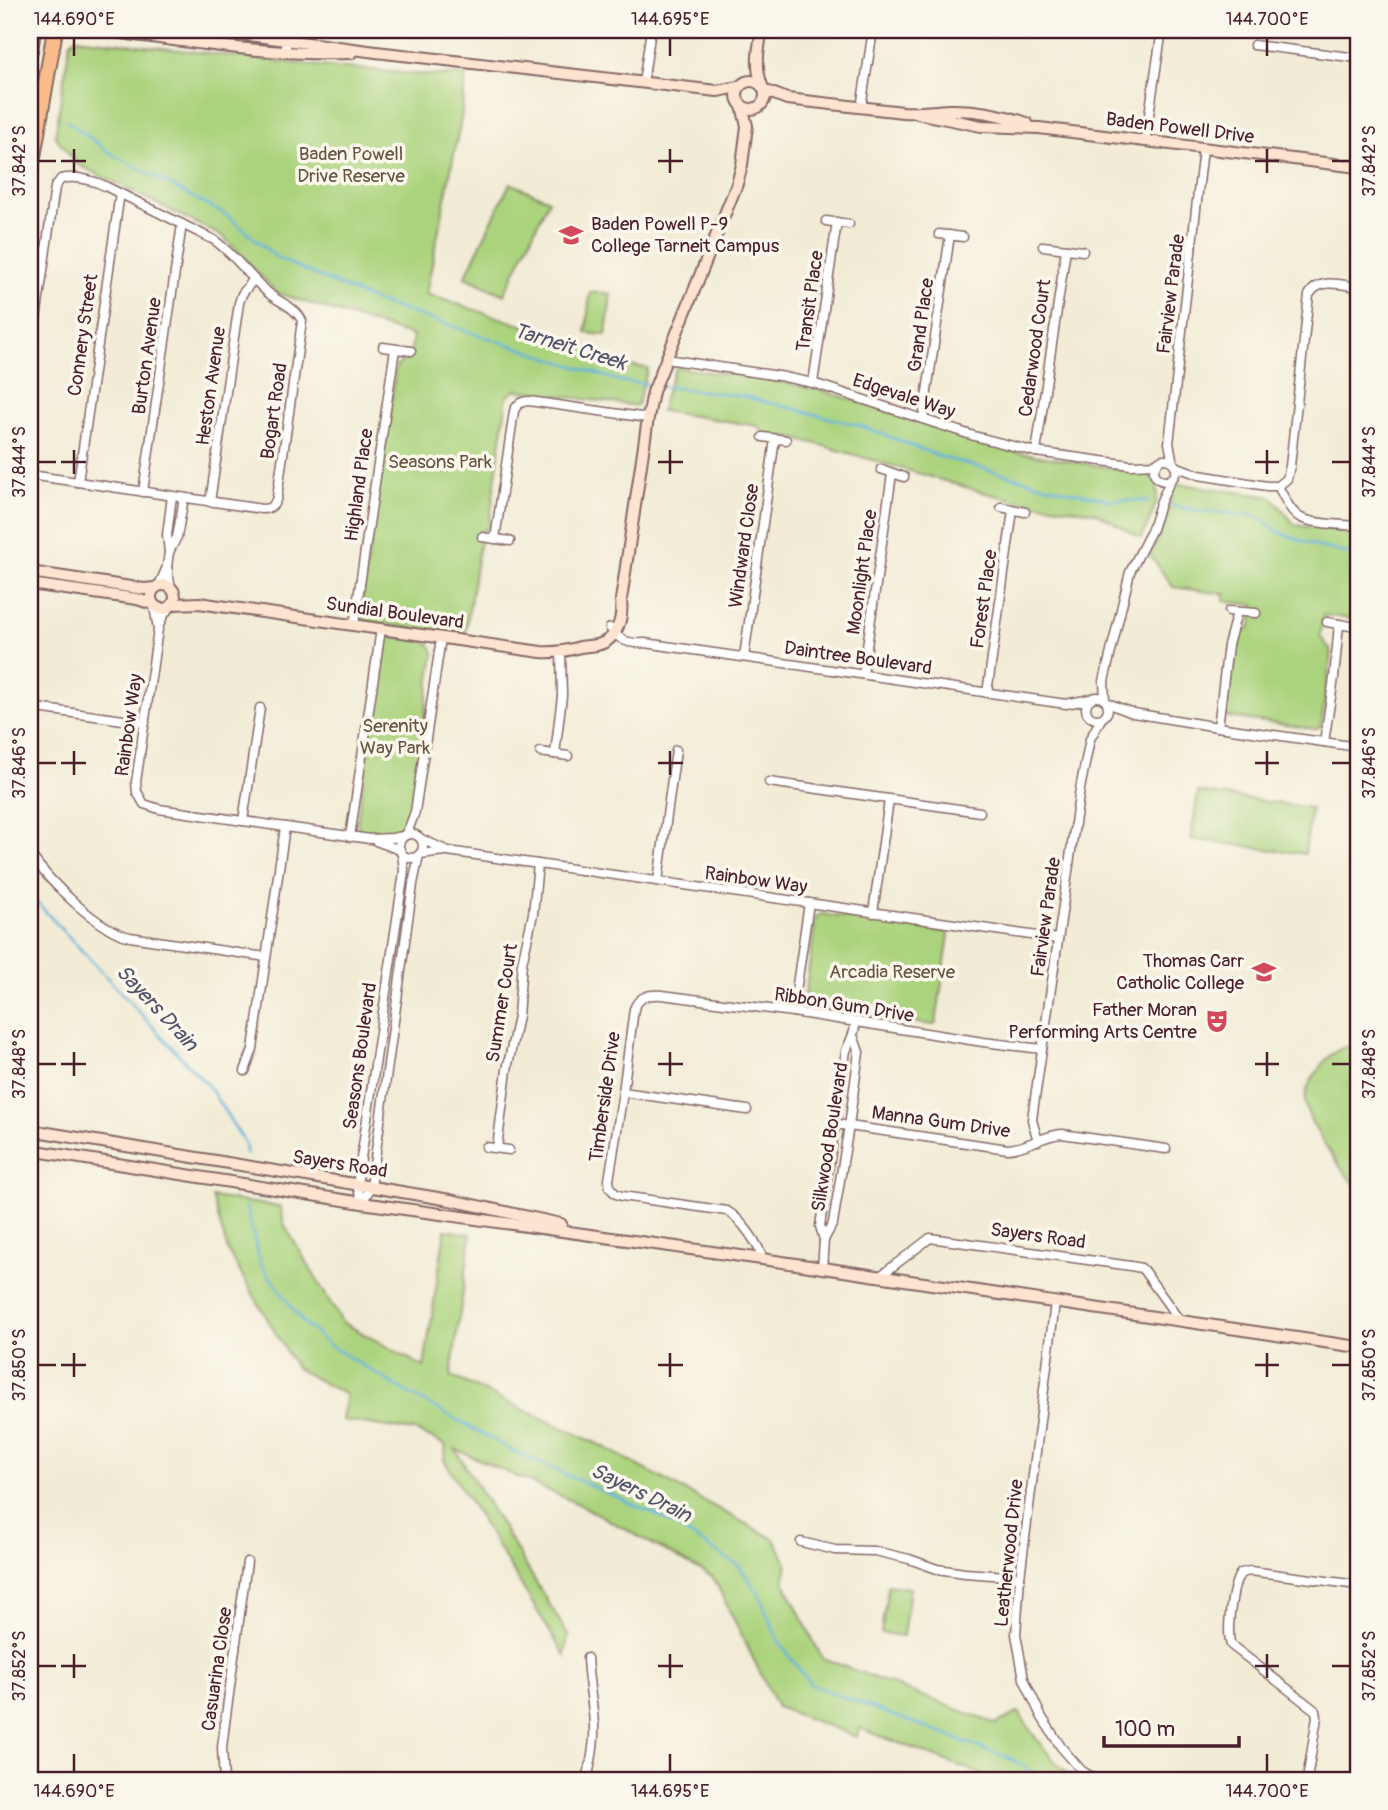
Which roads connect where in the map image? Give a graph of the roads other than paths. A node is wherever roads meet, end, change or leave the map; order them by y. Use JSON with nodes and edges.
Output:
{"nodes":[{"id":1,"x":33,"y":30,"type":"edge"},
{"id":2,"x":55,"y":30,"type":"edge"},
{"id":3,"x":96,"y":30,"type":"edge"},
{"id":4,"x":210,"y":30,"type":"edge"},
{"id":5,"x":651,"y":30,"type":"edge"},
{"id":6,"x":762,"y":30,"type":"edge"},
{"id":7,"x":873,"y":30,"type":"edge"},
{"id":8,"x":1163,"y":30,"type":"edge"},
{"id":9,"x":288,"y":35,"type":"edge"},
{"id":10,"x":1254,"y":46,"type":"dead end"},
{"id":11,"x":30,"y":51,"type":"edge"},
{"id":12,"x":286,"y":52,"type":"junction"},
{"id":13,"x":376,"y":52,"type":"junction"},
{"id":14,"x":1358,"y":58,"type":"edge"},
{"id":15,"x":756,"y":63,"type":"junction"},
{"id":16,"x":643,"y":83,"type":"junction"},
{"id":17,"x":743,"y":84,"type":"junction"},
{"id":18,"x":763,"y":88,"type":"junction"},
{"id":19,"x":717,"y":91,"type":"junction"},
{"id":20,"x":787,"y":99,"type":"junction"},
{"id":21,"x":740,"y":104,"type":"junction"},
{"id":22,"x":759,"y":106,"type":"junction"},
{"id":23,"x":860,"y":108,"type":"junction"},
{"id":24,"x":982,"y":112,"type":"junction"},
{"id":25,"x":917,"y":113,"type":"junction"},
{"id":26,"x":747,"y":126,"type":"junction"},
{"id":27,"x":981,"y":126,"type":"junction"},
{"id":28,"x":1039,"y":128,"type":"junction"},
{"id":29,"x":1145,"y":141,"type":"junction"},
{"id":30,"x":1203,"y":149,"type":"junction"},
{"id":31,"x":1358,"y":167,"type":"edge"},
{"id":32,"x":30,"y":174,"type":"edge"},
{"id":33,"x":120,"y":193,"type":"junction"},
{"id":34,"x":826,"y":221,"type":"dead end"},
{"id":35,"x":837,"y":222,"type":"junction"},
{"id":36,"x":183,"y":224,"type":"junction"},
{"id":37,"x":849,"y":224,"type":"dead end"},
{"id":38,"x":939,"y":234,"type":"dead end"},
{"id":39,"x":950,"y":235,"type":"junction"},
{"id":40,"x":963,"y":237,"type":"dead end"},
{"id":41,"x":1042,"y":246,"type":"dead end"},
{"id":42,"x":1066,"y":249,"type":"junction"},
{"id":43,"x":1083,"y":251,"type":"dead end"},
{"id":44,"x":254,"y":279,"type":"junction"},
{"id":45,"x":1358,"y":287,"type":"edge"},
{"id":46,"x":383,"y":347,"type":"dead end"},
{"id":47,"x":395,"y":349,"type":"junction"},
{"id":48,"x":411,"y":351,"type":"dead end"},
{"id":49,"x":666,"y":359,"type":"junction"},
{"id":50,"x":30,"y":361,"type":"edge"},
{"id":51,"x":813,"y":383,"type":"junction"},
{"id":52,"x":648,"y":418,"type":"junction"},
{"id":53,"x":923,"y":419,"type":"junction"},
{"id":54,"x":763,"y":436,"type":"dead end"},
{"id":55,"x":775,"y":439,"type":"junction"},
{"id":56,"x":786,"y":440,"type":"dead end"},
{"id":57,"x":1169,"y":443,"type":"junction"},
{"id":58,"x":1037,"y":452,"type":"junction"},
{"id":59,"x":1158,"y":462,"type":"junction"},
{"id":60,"x":1174,"y":464,"type":"junction"},
{"id":61,"x":1131,"y":465,"type":"junction"},
{"id":62,"x":881,"y":469,"type":"dead end"},
{"id":63,"x":892,"y":474,"type":"junction"},
{"id":64,"x":30,"y":475,"type":"edge"},
{"id":65,"x":1199,"y":475,"type":"junction"},
{"id":66,"x":904,"y":477,"type":"dead end"},
{"id":67,"x":1157,"y":477,"type":"junction"},
{"id":68,"x":1172,"y":478,"type":"junction"},
{"id":69,"x":78,"y":482,"type":"junction"},
{"id":70,"x":1278,"y":486,"type":"junction"},
{"id":71,"x":143,"y":492,"type":"junction"},
{"id":72,"x":172,"y":496,"type":"junction"},
{"id":73,"x":184,"y":498,"type":"junction"},
{"id":74,"x":1161,"y":501,"type":"junction"},
{"id":75,"x":210,"y":502,"type":"junction"},
{"id":76,"x":1001,"y":507,"type":"dead end"},
{"id":77,"x":1013,"y":510,"type":"junction"},
{"id":78,"x":1024,"y":512,"type":"dead end"},
{"id":79,"x":168,"y":524,"type":"junction"},
{"id":80,"x":179,"y":526,"type":"junction"},
{"id":81,"x":1358,"y":526,"type":"edge"},
{"id":82,"x":482,"y":537,"type":"dead end"},
{"id":83,"x":495,"y":539,"type":"junction"},
{"id":84,"x":510,"y":541,"type":"dead end"},
{"id":85,"x":169,"y":552,"type":"junction"},
{"id":86,"x":30,"y":572,"type":"edge"},
{"id":87,"x":30,"y":584,"type":"edge"},
{"id":88,"x":167,"y":594,"type":"junction"},
{"id":89,"x":153,"y":605,"type":"junction"},
{"id":90,"x":1256,"y":613,"type":"dead end"},
{"id":91,"x":1327,"y":622,"type":"dead end"},
{"id":92,"x":1339,"y":624,"type":"junction"},
{"id":93,"x":354,"y":625,"type":"junction"},
{"id":94,"x":1356,"y":627,"type":"dead end"},
{"id":95,"x":158,"y":629,"type":"junction"},
{"id":96,"x":381,"y":629,"type":"junction"},
{"id":97,"x":614,"y":631,"type":"junction"},
{"id":98,"x":441,"y":638,"type":"junction"},
{"id":99,"x":561,"y":652,"type":"junction"},
{"id":100,"x":744,"y":657,"type":"junction"},
{"id":101,"x":863,"y":674,"type":"junction"},
{"id":102,"x":1104,"y":681,"type":"junction"},
{"id":103,"x":987,"y":693,"type":"junction"},
{"id":104,"x":1092,"y":698,"type":"junction"},
{"id":105,"x":1106,"y":702,"type":"junction"},
{"id":106,"x":1066,"y":704,"type":"junction"},
{"id":107,"x":30,"y":707,"type":"edge"},
{"id":108,"x":260,"y":708,"type":"dead end"},
{"id":109,"x":1133,"y":713,"type":"junction"},
{"id":110,"x":1088,"y":714,"type":"junction"},
{"id":111,"x":1103,"y":718,"type":"junction"},
{"id":112,"x":145,"y":723,"type":"junction"},
{"id":113,"x":1218,"y":727,"type":"junction"},
{"id":114,"x":1090,"y":739,"type":"junction"},
{"id":115,"x":1324,"y":743,"type":"junction"},
{"id":116,"x":1358,"y":747,"type":"edge"},
{"id":117,"x":676,"y":750,"type":"dead end"},
{"id":118,"x":540,"y":752,"type":"dead end"},
{"id":119,"x":555,"y":754,"type":"junction"},
{"id":120,"x":568,"y":757,"type":"dead end"},
{"id":121,"x":769,"y":782,"type":"dead end"},
{"id":122,"x":889,"y":800,"type":"junction"},
{"id":123,"x":415,"y":811,"type":"junction"},
{"id":124,"x":981,"y":812,"type":"dead end"},
{"id":125,"x":243,"y":821,"type":"junction"},
{"id":126,"x":285,"y":827,"type":"junction"},
{"id":127,"x":404,"y":836,"type":"junction"},
{"id":128,"x":350,"y":837,"type":"junction"},
{"id":129,"x":421,"y":838,"type":"junction"},
{"id":130,"x":370,"y":839,"type":"junction"},
{"id":131,"x":448,"y":851,"type":"junction"},
{"id":132,"x":401,"y":852,"type":"junction"},
{"id":133,"x":30,"y":854,"type":"edge"},
{"id":134,"x":419,"y":854,"type":"junction"},
{"id":135,"x":538,"y":864,"type":"junction"},
{"id":136,"x":658,"y":881,"type":"junction"},
{"id":137,"x":809,"y":903,"type":"junction"},
{"id":138,"x":873,"y":913,"type":"junction"},
{"id":139,"x":1058,"y":939,"type":"junction"},
{"id":140,"x":266,"y":957,"type":"junction"},
{"id":141,"x":642,"y":998,"type":"joint"},
{"id":142,"x":793,"y":1013,"type":"junction"},
{"id":143,"x":856,"y":1022,"type":"junction"},
{"id":144,"x":854,"y":1038,"type":"junction"},
{"id":145,"x":1042,"y":1049,"type":"junction"},
{"id":146,"x":246,"y":1071,"type":"dead end"},
{"id":147,"x":623,"y":1092,"type":"junction"},
{"id":148,"x":747,"y":1110,"type":"dead end"},
{"id":149,"x":835,"y":1124,"type":"junction"},
{"id":150,"x":849,"y":1126,"type":"junction"},
{"id":151,"x":30,"y":1130,"type":"edge"},
{"id":152,"x":95,"y":1140,"type":"junction"},
{"id":153,"x":1038,"y":1141,"type":"junction"},
{"id":154,"x":486,"y":1147,"type":"dead end"},
{"id":155,"x":497,"y":1148,"type":"junction"},
{"id":156,"x":1166,"y":1149,"type":"dead end"},
{"id":157,"x":30,"y":1150,"type":"edge"},
{"id":158,"x":509,"y":1150,"type":"dead end"},
{"id":159,"x":93,"y":1160,"type":"junction"},
{"id":160,"x":357,"y":1185,"type":"junction"},
{"id":161,"x":371,"y":1187,"type":"junction"},
{"id":162,"x":362,"y":1203,"type":"junction"},
{"id":163,"x":824,"y":1240,"type":"junction"},
{"id":164,"x":642,"y":1242,"type":"junction"},
{"id":165,"x":762,"y":1259,"type":"junction"},
{"id":166,"x":822,"y":1269,"type":"junction"},
{"id":167,"x":879,"y":1277,"type":"junction"},
{"id":168,"x":1055,"y":1303,"type":"junction"},
{"id":169,"x":1180,"y":1321,"type":"junction"},
{"id":170,"x":1358,"y":1347,"type":"edge"},
{"id":171,"x":800,"y":1542,"type":"dead end"},
{"id":172,"x":247,"y":1562,"type":"dead end"},
{"id":173,"x":1020,"y":1577,"type":"junction"},
{"id":174,"x":1350,"y":1584,"type":"dead end"},
{"id":175,"x":587,"y":1658,"type":"dead end"},
{"id":176,"x":224,"y":1780,"type":"edge"},
{"id":177,"x":587,"y":1780,"type":"edge"},
{"id":178,"x":1098,"y":1780,"type":"edge"},
{"id":179,"x":1307,"y":1780,"type":"edge"}],
"edges":[{"from":1,"to":11,"type":"highway"},
{"from":2,"to":32,"type":"highway"},
{"from":3,"to":12,"type":"street"},
{"from":4,"to":9,"type":"street"},
{"from":5,"to":16,"type":"street"},
{"from":6,"to":15,"type":"street"},
{"from":7,"to":23,"type":"street"},
{"from":8,"to":29,"type":"street"},
{"from":9,"to":12,"type":"street"},
{"from":9,"to":13,"type":"street"},
{"from":10,"to":14,"type":"street"},
{"from":12,"to":13,"type":"street"},
{"from":13,"to":16,"type":"street"},
{"from":15,"to":17,"type":"street"},
{"from":15,"to":18,"type":"street"},
{"from":16,"to":19,"type":"street"},
{"from":17,"to":18,"type":"street"},
{"from":17,"to":19,"type":"street"},
{"from":17,"to":21,"type":"street"},
{"from":18,"to":20,"type":"street","name":"Baden Powell Drive"},
{"from":18,"to":22,"type":"street"},
{"from":19,"to":21,"type":"street"},
{"from":20,"to":22,"type":"street","name":"Baden Powell Drive"},
{"from":20,"to":23,"type":"street","name":"Baden Powell Drive"},
{"from":21,"to":22,"type":"street"},
{"from":21,"to":26,"type":"street"},
{"from":22,"to":26,"type":"street"},
{"from":23,"to":25,"type":"street","name":"Baden Powell Drive"},
{"from":24,"to":25,"type":"street","name":"Baden Powell Drive"},
{"from":24,"to":27,"type":"street"},
{"from":24,"to":28,"type":"street","name":"Baden Powell Drive"},
{"from":25,"to":27,"type":"street","name":"Baden Powell Drive"},
{"from":26,"to":49,"type":"street"},
{"from":27,"to":28,"type":"street","name":"Baden Powell Drive"},
{"from":28,"to":29,"type":"street","name":"Baden Powell Drive"},
{"from":29,"to":30,"type":"street","name":"Baden Powell Drive"},
{"from":30,"to":31,"type":"street","name":"Baden Powell Drive"},
{"from":30,"to":57,"type":"street","name":"Fairview Parade"},
{"from":33,"to":36,"type":"street"},
{"from":33,"to":50,"type":"street"},
{"from":33,"to":69,"type":"street","name":"Connery Street"},
{"from":34,"to":35,"type":"street"},
{"from":35,"to":37,"type":"street"},
{"from":35,"to":51,"type":"street","name":"Transit Place"},
{"from":36,"to":44,"type":"street"},
{"from":36,"to":71,"type":"street","name":"Burton Avenue"},
{"from":38,"to":39,"type":"street"},
{"from":39,"to":40,"type":"street"},
{"from":39,"to":53,"type":"street","name":"Grand Place"},
{"from":41,"to":42,"type":"street"},
{"from":42,"to":43,"type":"street"},
{"from":42,"to":58,"type":"street","name":"Cedarwood Court"},
{"from":44,"to":75,"type":"street","name":"Heston Avenue"},
{"from":44,"to":75,"type":"street","name":"Bogart Road"},
{"from":45,"to":70,"type":"street"},
{"from":46,"to":47,"type":"street"},
{"from":47,"to":48,"type":"street"},
{"from":47,"to":93,"type":"street","name":"Highland Place"},
{"from":49,"to":51,"type":"street","name":"Edgevale Way"},
{"from":49,"to":52,"type":"street"},
{"from":51,"to":53,"type":"street","name":"Edgevale Way"},
{"from":52,"to":83,"type":"street"},
{"from":52,"to":97,"type":"street"},
{"from":53,"to":58,"type":"street","name":"Edgevale Way"},
{"from":54,"to":55,"type":"street"},
{"from":55,"to":56,"type":"street"},
{"from":55,"to":100,"type":"street","name":"Windward Close"},
{"from":57,"to":59,"type":"street","name":"Fairview Parade"},
{"from":57,"to":60,"type":"street","name":"Fairview Parade"},
{"from":58,"to":61,"type":"street","name":"Edgevale Way"},
{"from":59,"to":60,"type":"street"},
{"from":59,"to":61,"type":"street","name":"Edgevale Way"},
{"from":59,"to":67,"type":"street"},
{"from":60,"to":65,"type":"street"},
{"from":60,"to":68,"type":"street"},
{"from":61,"to":67,"type":"street","name":"Edgevale Way"},
{"from":62,"to":63,"type":"street"},
{"from":63,"to":66,"type":"street"},
{"from":63,"to":101,"type":"street","name":"Moonlight Place"},
{"from":64,"to":69,"type":"street"},
{"from":65,"to":68,"type":"street"},
{"from":65,"to":70,"type":"street"},
{"from":67,"to":68,"type":"street"},
{"from":67,"to":74,"type":"street"},
{"from":68,"to":74,"type":"street"},
{"from":69,"to":71,"type":"street"},
{"from":70,"to":81,"type":"street"},
{"from":71,"to":72,"type":"street"},
{"from":72,"to":73,"type":"street"},
{"from":72,"to":79,"type":"street"},
{"from":73,"to":75,"type":"street"},
{"from":73,"to":80,"type":"street"},
{"from":74,"to":102,"type":"street"},
{"from":76,"to":77,"type":"street"},
{"from":77,"to":78,"type":"street"},
{"from":77,"to":103,"type":"street","name":"Forest Place"},
{"from":79,"to":80,"type":"street"},
{"from":79,"to":85,"type":"street"},
{"from":80,"to":85,"type":"street"},
{"from":82,"to":83,"type":"street"},
{"from":83,"to":84,"type":"street"},
{"from":85,"to":88,"type":"street"},
{"from":86,"to":88,"type":"street","name":"Sundial Boulevard"},
{"from":87,"to":89,"type":"street"},
{"from":88,"to":89,"type":"street"},
{"from":88,"to":89,"type":"street"},
{"from":88,"to":93,"type":"street","name":"Sundial Boulevard"},
{"from":88,"to":95,"type":"street","name":"Rainbow Way"},
{"from":89,"to":95,"type":"street","name":"Rainbow Way"},
{"from":90,"to":113,"type":"street"},
{"from":91,"to":92,"type":"street"},
{"from":92,"to":94,"type":"street"},
{"from":92,"to":115,"type":"street"},
{"from":93,"to":96,"type":"street","name":"Sundial Boulevard"},
{"from":95,"to":112,"type":"street","name":"Rainbow Way"},
{"from":96,"to":98,"type":"street","name":"Sundial Boulevard"},
{"from":96,"to":128,"type":"street"},
{"from":97,"to":99,"type":"street","name":"Sundial Boulevard"},
{"from":97,"to":100,"type":"street","name":"Daintree Boulevard"},
{"from":98,"to":99,"type":"street","name":"Sundial Boulevard"},
{"from":98,"to":123,"type":"street"},
{"from":99,"to":119,"type":"street"},
{"from":100,"to":101,"type":"street","name":"Daintree Boulevard"},
{"from":101,"to":103,"type":"street","name":"Daintree Boulevard"},
{"from":102,"to":104,"type":"street"},
{"from":102,"to":105,"type":"street"},
{"from":103,"to":106,"type":"street","name":"Daintree Boulevard"},
{"from":104,"to":105,"type":"street"},
{"from":104,"to":106,"type":"street","name":"Daintree Boulevard"},
{"from":104,"to":110,"type":"street"},
{"from":105,"to":109,"type":"street"},
{"from":105,"to":111,"type":"street"},
{"from":106,"to":110,"type":"street","name":"Daintree Boulevard"},
{"from":107,"to":112,"type":"street"},
{"from":108,"to":125,"type":"street"},
{"from":109,"to":111,"type":"street"},
{"from":109,"to":113,"type":"street"},
{"from":110,"to":111,"type":"street"},
{"from":110,"to":114,"type":"street","name":"Fairview Parade"},
{"from":111,"to":114,"type":"street","name":"Fairview Parade"},
{"from":112,"to":125,"type":"street","name":"Rainbow Way"},
{"from":113,"to":115,"type":"street"},
{"from":114,"to":139,"type":"street","name":"Fairview Parade"},
{"from":115,"to":116,"type":"street"},
{"from":117,"to":136,"type":"street"},
{"from":118,"to":119,"type":"street"},
{"from":119,"to":120,"type":"street"},
{"from":121,"to":122,"type":"street"},
{"from":122,"to":124,"type":"street"},
{"from":122,"to":138,"type":"street"},
{"from":123,"to":127,"type":"street"},
{"from":123,"to":129,"type":"street"},
{"from":125,"to":126,"type":"street","name":"Rainbow Way"},
{"from":126,"to":128,"type":"street","name":"Rainbow Way"},
{"from":126,"to":140,"type":"street"},
{"from":127,"to":129,"type":"street"},
{"from":127,"to":130,"type":"street","name":"Rainbow Way"},
{"from":127,"to":132,"type":"street"},
{"from":128,"to":130,"type":"street","name":"Rainbow Way"},
{"from":129,"to":131,"type":"street","name":"Rainbow Way"},
{"from":129,"to":134,"type":"street"},
{"from":130,"to":132,"type":"street","name":"Rainbow Way"},
{"from":131,"to":134,"type":"street","name":"Rainbow Way"},
{"from":131,"to":135,"type":"street","name":"Rainbow Way"},
{"from":132,"to":134,"type":"street"},
{"from":132,"to":160,"type":"street","name":"Seasons Boulevard"},
{"from":133,"to":140,"type":"street"},
{"from":134,"to":161,"type":"street","name":"Seasons Boulevard"},
{"from":135,"to":136,"type":"street","name":"Rainbow Way"},
{"from":135,"to":155,"type":"street","name":"Summer Court"},
{"from":136,"to":137,"type":"street","name":"Rainbow Way"},
{"from":137,"to":138,"type":"street","name":"Rainbow Way"},
{"from":137,"to":142,"type":"street"},
{"from":138,"to":139,"type":"street","name":"Rainbow Way"},
{"from":139,"to":145,"type":"street","name":"Fairview Parade"},
{"from":140,"to":146,"type":"street"},
{"from":141,"to":142,"type":"street","name":"Ribbon Gum Drive"},
{"from":141,"to":147,"type":"street","name":"Timberside Drive"},
{"from":142,"to":143,"type":"street","name":"Ribbon Gum Drive"},
{"from":143,"to":144,"type":"street","name":"Silkwood Boulevard"},
{"from":143,"to":145,"type":"street","name":"Ribbon Gum Drive"},
{"from":144,"to":149,"type":"street","name":"Silkwood Boulevard"},
{"from":144,"to":150,"type":"street","name":"Silkwood Boulevard"},
{"from":145,"to":153,"type":"street","name":"Fairview Parade"},
{"from":147,"to":148,"type":"street"},
{"from":147,"to":165,"type":"street","name":"Timberside Drive"},
{"from":149,"to":150,"type":"street","name":"Manna Gum Drive"},
{"from":149,"to":163,"type":"street","name":"Silkwood Boulevard"},
{"from":150,"to":153,"type":"street","name":"Manna Gum Drive"},
{"from":150,"to":163,"type":"street","name":"Silkwood Boulevard"},
{"from":151,"to":152,"type":"street","name":"Sayers Road"},
{"from":152,"to":159,"type":"street"},
{"from":152,"to":160,"type":"street","name":"Sayers Road"},
{"from":153,"to":156,"type":"street","name":"Manna Gum Drive"},
{"from":154,"to":155,"type":"street"},
{"from":155,"to":158,"type":"street"},
{"from":157,"to":159,"type":"street","name":"Sayers Road"},
{"from":159,"to":162,"type":"street","name":"Sayers Road"},
{"from":160,"to":161,"type":"street","name":"Sayers Road"},
{"from":160,"to":162,"type":"street","name":"Seasons Boulevard"},
{"from":161,"to":162,"type":"street","name":"Seasons Boulevard"},
{"from":161,"to":164,"type":"street","name":"Sayers Road"},
{"from":162,"to":164,"type":"street","name":"Sayers Road"},
{"from":163,"to":166,"type":"street","name":"Silkwood Boulevard"},
{"from":164,"to":165,"type":"street","name":"Sayers Road"},
{"from":165,"to":166,"type":"street","name":"Sayers Road"},
{"from":166,"to":167,"type":"street","name":"Sayers Road"},
{"from":167,"to":168,"type":"street","name":"Sayers Road"},
{"from":167,"to":169,"type":"street","name":"Sayers Road"},
{"from":168,"to":169,"type":"street","name":"Sayers Road"},
{"from":168,"to":173,"type":"street","name":"Leatherwood Drive"},
{"from":169,"to":170,"type":"street","name":"Sayers Road"},
{"from":171,"to":173,"type":"street"},
{"from":172,"to":176,"type":"street","name":"Casuarina Close"},
{"from":173,"to":178,"type":"street","name":"Leatherwood Drive"},
{"from":174,"to":179,"type":"street"},
{"from":175,"to":177,"type":"street"}]}
